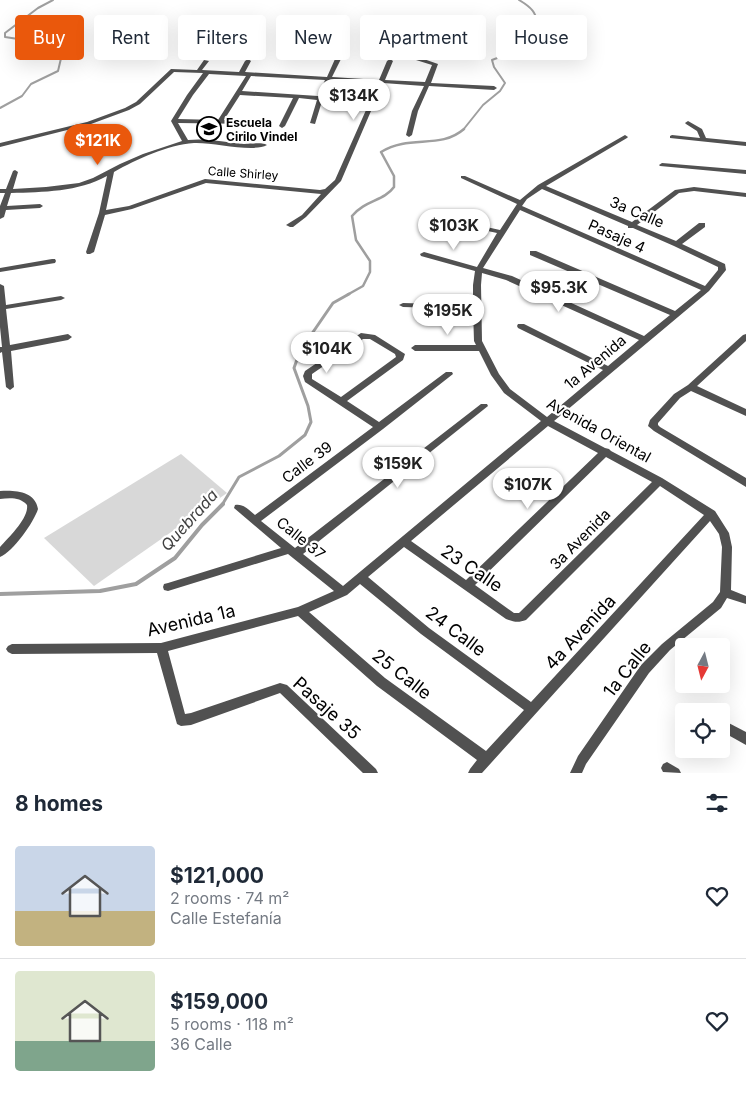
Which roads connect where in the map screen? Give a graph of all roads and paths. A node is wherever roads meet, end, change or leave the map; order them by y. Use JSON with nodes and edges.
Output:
{"nodes":[{"id":1,"x":338,"y":60,"type":"edge"},
{"id":2,"x":421,"y":60,"type":"edge"},
{"id":3,"x":206,"y":61,"type":"dead end"},
{"id":4,"x":248,"y":61,"type":"dead end"},
{"id":5,"x":390,"y":61,"type":"dead end"},
{"id":6,"x":435,"y":64,"type":"joint"},
{"id":7,"x":173,"y":70,"type":"joint"},
{"id":8,"x":199,"y":71,"type":"junction"},
{"id":9,"x":207,"y":72,"type":"junction"},
{"id":10,"x":241,"y":74,"type":"junction"},
{"id":11,"x":249,"y":75,"type":"junction"},
{"id":12,"x":328,"y":79,"type":"junction"},
{"id":13,"x":381,"y":82,"type":"junction"},
{"id":14,"x":427,"y":84,"type":"junction"},
{"id":15,"x":494,"y":88,"type":"dead end"},
{"id":16,"x":239,"y":93,"type":"junction"},
{"id":17,"x":297,"y":96,"type":"junction"},
{"id":18,"x":320,"y":98,"type":"junction"},
{"id":19,"x":174,"y":121,"type":"junction"},
{"id":20,"x":220,"y":122,"type":"junction"},
{"id":21,"x":688,"y":122,"type":"dead end"},
{"id":22,"x":251,"y":123,"type":"dead end"},
{"id":23,"x":313,"y":123,"type":"dead end"},
{"id":24,"x":282,"y":126,"type":"dead end"},
{"id":25,"x":409,"y":135,"type":"dead end"},
{"id":26,"x":625,"y":137,"type":"dead end"},
{"id":27,"x":672,"y":137,"type":"dead end"},
{"id":28,"x":704,"y":140,"type":"junction"},
{"id":29,"x":186,"y":142,"type":"junction"},
{"id":30,"x":746,"y":144,"type":"edge"},
{"id":31,"x":0,"y":145,"type":"edge"},
{"id":32,"x":264,"y":146,"type":"dead end"},
{"id":33,"x":662,"y":165,"type":"dead end"},
{"id":34,"x":15,"y":172,"type":"dead end"},
{"id":35,"x":746,"y":172,"type":"edge"},
{"id":36,"x":111,"y":173,"type":"junction"},
{"id":37,"x":463,"y":177,"type":"dead end"},
{"id":38,"x":540,"y":186,"type":"junction"},
{"id":39,"x":327,"y":190,"type":"junction"},
{"id":40,"x":0,"y":191,"type":"edge"},
{"id":41,"x":9,"y":191,"type":"junction"},
{"id":42,"x":746,"y":195,"type":"edge"},
{"id":43,"x":519,"y":205,"type":"junction"},
{"id":44,"x":40,"y":206,"type":"dead end"},
{"id":45,"x":1,"y":208,"type":"edge"},
{"id":46,"x":102,"y":213,"type":"junction"},
{"id":47,"x":0,"y":217,"type":"edge"},
{"id":48,"x":446,"y":220,"type":"dead end"},
{"id":49,"x":702,"y":225,"type":"dead end"},
{"id":50,"x":290,"y":226,"type":"dead end"},
{"id":51,"x":632,"y":226,"type":"junction"},
{"id":52,"x":501,"y":232,"type":"junction"},
{"id":53,"x":677,"y":244,"type":"junction"},
{"id":54,"x":90,"y":252,"type":"dead end"},
{"id":55,"x":534,"y":253,"type":"dead end"},
{"id":56,"x":424,"y":254,"type":"dead end"},
{"id":57,"x":52,"y":261,"type":"dead end"},
{"id":58,"x":722,"y":266,"type":"joint"},
{"id":59,"x":480,"y":269,"type":"junction"},
{"id":60,"x":0,"y":270,"type":"edge"},
{"id":61,"x":0,"y":286,"type":"edge"},
{"id":62,"x":706,"y":289,"type":"junction"},
{"id":63,"x":61,"y":298,"type":"dead end"},
{"id":64,"x":404,"y":305,"type":"dead end"},
{"id":65,"x":476,"y":307,"type":"junction"},
{"id":66,"x":1,"y":308,"type":"edge"},
{"id":67,"x":676,"y":314,"type":"junction"},
{"id":68,"x":520,"y":326,"type":"dead end"},
{"id":69,"x":68,"y":337,"type":"dead end"},
{"id":70,"x":746,"y":337,"type":"edge"},
{"id":71,"x":645,"y":340,"type":"junction"},
{"id":72,"x":415,"y":348,"type":"dead end"},
{"id":73,"x":481,"y":348,"type":"junction"},
{"id":74,"x":3,"y":349,"type":"edge"},
{"id":75,"x":609,"y":370,"type":"junction"},
{"id":76,"x":450,"y":374,"type":"dead end"},
{"id":77,"x":10,"y":387,"type":"dead end"},
{"id":78,"x":691,"y":387,"type":"junction"},
{"id":79,"x":342,"y":401,"type":"junction"},
{"id":80,"x":484,"y":406,"type":"dead end"},
{"id":81,"x":746,"y":413,"type":"edge"},
{"id":82,"x":547,"y":421,"type":"junction"},
{"id":83,"x":380,"y":427,"type":"junction"},
{"id":84,"x":606,"y":451,"type":"junction"},
{"id":85,"x":659,"y":481,"type":"junction"},
{"id":86,"x":746,"y":482,"type":"edge"},
{"id":87,"x":0,"y":495,"type":"edge"},
{"id":88,"x":239,"y":508,"type":"dead end"},
{"id":89,"x":712,"y":514,"type":"junction"},
{"id":90,"x":255,"y":520,"type":"junction"},
{"id":91,"x":404,"y":542,"type":"junction"},
{"id":92,"x":293,"y":551,"type":"junction"},
{"id":93,"x":0,"y":554,"type":"edge"},
{"id":94,"x":362,"y":578,"type":"junction"},
{"id":95,"x":467,"y":586,"type":"junction"},
{"id":96,"x":168,"y":587,"type":"dead end"},
{"id":97,"x":343,"y":592,"type":"junction"},
{"id":98,"x":725,"y":593,"type":"junction"},
{"id":99,"x":746,"y":600,"type":"edge"},
{"id":100,"x":300,"y":610,"type":"junction"},
{"id":101,"x":522,"y":617,"type":"joint"},
{"id":102,"x":160,"y":648,"type":"junction"},
{"id":103,"x":12,"y":649,"type":"dead end"},
{"id":104,"x":532,"y":709,"type":"junction"},
{"id":105,"x":730,"y":729,"type":"edge"},
{"id":106,"x":746,"y":739,"type":"edge"},
{"id":107,"x":486,"y":759,"type":"junction"},
{"id":108,"x":372,"y":773,"type":"edge"},
{"id":109,"x":474,"y":773,"type":"edge"},
{"id":110,"x":576,"y":773,"type":"edge"}],
"edges":[{"from":1,"to":12,"type":"street"},
{"from":2,"to":6,"type":"street"},
{"from":3,"to":8,"type":"street"},
{"from":4,"to":10,"type":"street"},
{"from":5,"to":13,"type":"street"},
{"from":6,"to":14,"type":"street"},
{"from":7,"to":8,"type":"street"},
{"from":7,"to":31,"type":"street"},
{"from":8,"to":9,"type":"street"},
{"from":9,"to":10,"type":"street"},
{"from":9,"to":19,"type":"street"},
{"from":10,"to":11,"type":"street"},
{"from":11,"to":12,"type":"street"},
{"from":11,"to":16,"type":"street"},
{"from":12,"to":13,"type":"street"},
{"from":12,"to":18,"type":"street"},
{"from":13,"to":14,"type":"street"},
{"from":13,"to":39,"type":"street"},
{"from":14,"to":15,"type":"street"},
{"from":14,"to":25,"type":"street"},
{"from":16,"to":17,"type":"street"},
{"from":16,"to":20,"type":"street"},
{"from":17,"to":18,"type":"street"},
{"from":17,"to":24,"type":"street"},
{"from":18,"to":23,"type":"street"},
{"from":19,"to":20,"type":"street"},
{"from":19,"to":29,"type":"street"},
{"from":20,"to":22,"type":"street"},
{"from":21,"to":28,"type":"street"},
{"from":26,"to":38,"type":"street","name":"Avenida Oriental"},
{"from":27,"to":28,"type":"street"},
{"from":28,"to":30,"type":"street"},
{"from":29,"to":32,"type":"street"},
{"from":29,"to":36,"type":"street"},
{"from":33,"to":35,"type":"street"},
{"from":34,"to":41,"type":"street"},
{"from":36,"to":41,"type":"street"},
{"from":36,"to":46,"type":"street"},
{"from":37,"to":43,"type":"street"},
{"from":38,"to":43,"type":"street","name":"Avenida Oriental"},
{"from":38,"to":51,"type":"street","name":"3a Calle"},
{"from":39,"to":46,"type":"street","name":"Calle Shirley"},
{"from":39,"to":50,"type":"street"},
{"from":40,"to":41,"type":"street"},
{"from":41,"to":45,"type":"street"},
{"from":42,"to":51,"type":"street"},
{"from":43,"to":52,"type":"street","name":"Avenida Oriental"},
{"from":43,"to":62,"type":"street","name":"Pasaje 4"},
{"from":44,"to":45,"type":"street"},
{"from":45,"to":47,"type":"street"},
{"from":46,"to":54,"type":"street"},
{"from":48,"to":52,"type":"street"},
{"from":49,"to":53,"type":"street"},
{"from":51,"to":53,"type":"street","name":"3a Calle"},
{"from":52,"to":59,"type":"street","name":"Avenida Oriental"},
{"from":53,"to":58,"type":"street","name":"3a Calle"},
{"from":55,"to":67,"type":"street"},
{"from":56,"to":59,"type":"street"},
{"from":57,"to":60,"type":"street"},
{"from":58,"to":62,"type":"street","name":"1a Avenida"},
{"from":59,"to":65,"type":"street","name":"Avenida Oriental"},
{"from":59,"to":71,"type":"street"},
{"from":61,"to":66,"type":"street"},
{"from":62,"to":67,"type":"street","name":"1a Avenida"},
{"from":63,"to":66,"type":"street"},
{"from":64,"to":65,"type":"street"},
{"from":65,"to":73,"type":"street","name":"Avenida Oriental"},
{"from":66,"to":74,"type":"street"},
{"from":67,"to":71,"type":"street","name":"1a Avenida"},
{"from":68,"to":75,"type":"street"},
{"from":69,"to":74,"type":"street"},
{"from":70,"to":78,"type":"street"},
{"from":71,"to":75,"type":"street","name":"1a Avenida"},
{"from":72,"to":73,"type":"street"},
{"from":73,"to":82,"type":"street","name":"Avenida Oriental"},
{"from":74,"to":77,"type":"street"},
{"from":75,"to":82,"type":"street","name":"1a Avenida"},
{"from":76,"to":83,"type":"street","name":"Calle 39"},
{"from":78,"to":81,"type":"street"},
{"from":78,"to":86,"type":"street"},
{"from":79,"to":79,"type":"street"},
{"from":79,"to":83,"type":"street"},
{"from":80,"to":92,"type":"street"},
{"from":82,"to":84,"type":"street","name":"Avenida Oriental"},
{"from":82,"to":91,"type":"street","name":"1a Avenida"},
{"from":83,"to":90,"type":"street","name":"Calle 39"},
{"from":84,"to":85,"type":"street","name":"Avenida Oriental"},
{"from":84,"to":95,"type":"street"},
{"from":85,"to":89,"type":"street","name":"Avenida Oriental"},
{"from":85,"to":101,"type":"street","name":"3a Avenida"},
{"from":87,"to":93,"type":"street"},
{"from":88,"to":90,"type":"street","name":"Calle 37"},
{"from":89,"to":98,"type":"street","name":"Avenida Oriental"},
{"from":89,"to":104,"type":"street","name":"4a Avenida"},
{"from":90,"to":92,"type":"street","name":"Calle 37"},
{"from":91,"to":94,"type":"street","name":"1a Avenida"},
{"from":91,"to":95,"type":"street","name":"23 Calle"},
{"from":92,"to":96,"type":"street"},
{"from":92,"to":97,"type":"street","name":"Calle 37"},
{"from":94,"to":97,"type":"street","name":"1a Avenida"},
{"from":94,"to":104,"type":"street","name":"24 Calle"},
{"from":95,"to":101,"type":"street","name":"23 Calle"},
{"from":97,"to":100,"type":"street","name":"Avenida 1a"},
{"from":98,"to":99,"type":"street"},
{"from":98,"to":110,"type":"street","name":"1a Calle"},
{"from":100,"to":102,"type":"street","name":"Avenida 1a"},
{"from":100,"to":107,"type":"street","name":"25 Calle"},
{"from":102,"to":103,"type":"street","name":"Avenida 1a"},
{"from":102,"to":108,"type":"street","name":"Pasaje 35"},
{"from":104,"to":107,"type":"street","name":"4a Avenida"},
{"from":105,"to":106,"type":"street"},
{"from":107,"to":109,"type":"street","name":"4a Avenida"}]}
